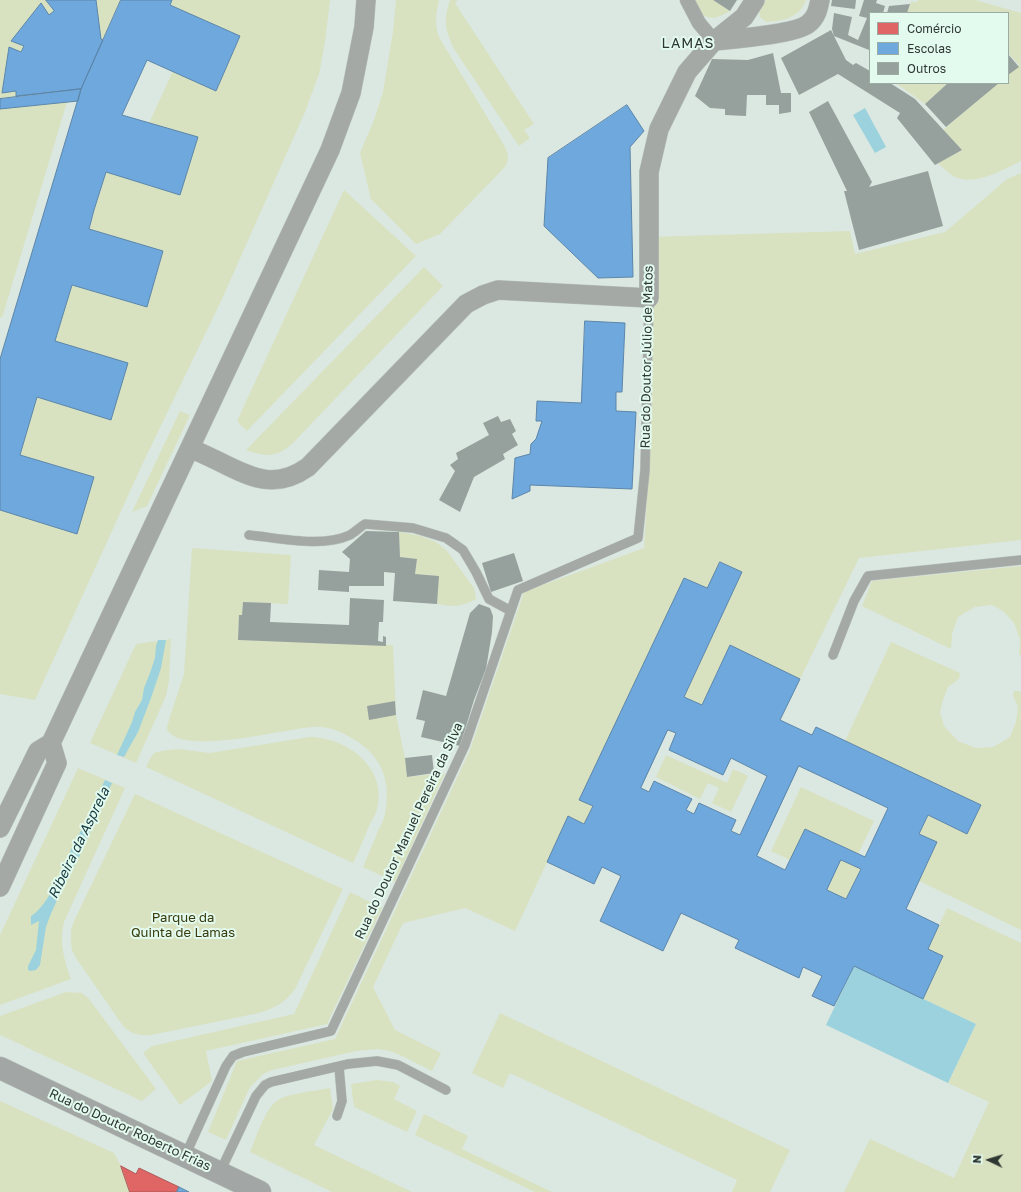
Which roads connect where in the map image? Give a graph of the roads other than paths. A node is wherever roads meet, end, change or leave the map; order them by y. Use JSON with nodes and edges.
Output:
{"nodes":[{"id":1,"x":366,"y":0,"type":"edge"},
{"id":2,"x":687,"y":0,"type":"edge"},
{"id":3,"x":755,"y":0,"type":"edge"},
{"id":4,"x":820,"y":0,"type":"edge"},
{"id":5,"x":714,"y":41,"type":"junction"},
{"id":6,"x":648,"y":298,"type":"junction"},
{"id":7,"x":190,"y":448,"type":"junction"},
{"id":8,"x":249,"y":535,"type":"dead end"},
{"id":9,"x":1021,"y":560,"type":"edge"},
{"id":10,"x":511,"y":610,"type":"junction"},
{"id":11,"x":833,"y":655,"type":"dead end"},
{"id":12,"x":51,"y":743,"type":"junction"},
{"id":13,"x":0,"y":828,"type":"edge"},
{"id":14,"x":0,"y":887,"type":"edge"},
{"id":15,"x":339,"y":1067,"type":"junction"},
{"id":16,"x":0,"y":1068,"type":"edge"},
{"id":17,"x":446,"y":1090,"type":"dead end"},
{"id":18,"x":337,"y":1116,"type":"dead end"},
{"id":19,"x":185,"y":1156,"type":"junction"},
{"id":20,"x":220,"y":1172,"type":"junction"},
{"id":21,"x":260,"y":1192,"type":"edge"}],
"edges":[{"from":1,"to":7,"type":"street"},
{"from":2,"to":5,"type":"street"},
{"from":3,"to":5,"type":"street","name":"Rua do Doutor Júlio de Matos"},
{"from":4,"to":5,"type":"street"},
{"from":5,"to":6,"type":"street","name":"Rua do Doutor Júlio de Matos"},
{"from":6,"to":7,"type":"street"},
{"from":6,"to":10,"type":"lane","name":"Rua do Doutor Júlio de Matos"},
{"from":7,"to":12,"type":"street"},
{"from":8,"to":10,"type":"lane"},
{"from":9,"to":11,"type":"lane"},
{"from":10,"to":19,"type":"lane","name":"Rua do Doutor Manuel Pereira da Silva"},
{"from":12,"to":13,"type":"street"},
{"from":12,"to":14,"type":"street"},
{"from":15,"to":17,"type":"lane"},
{"from":15,"to":18,"type":"lane"},
{"from":15,"to":20,"type":"lane"},
{"from":16,"to":19,"type":"main road","name":"Rua do Doutor Roberto Frias"},
{"from":19,"to":20,"type":"main road","name":"Rua do Doutor Roberto Frias"},
{"from":20,"to":21,"type":"main road","name":"Rua do Doutor Roberto Frias"}]}
